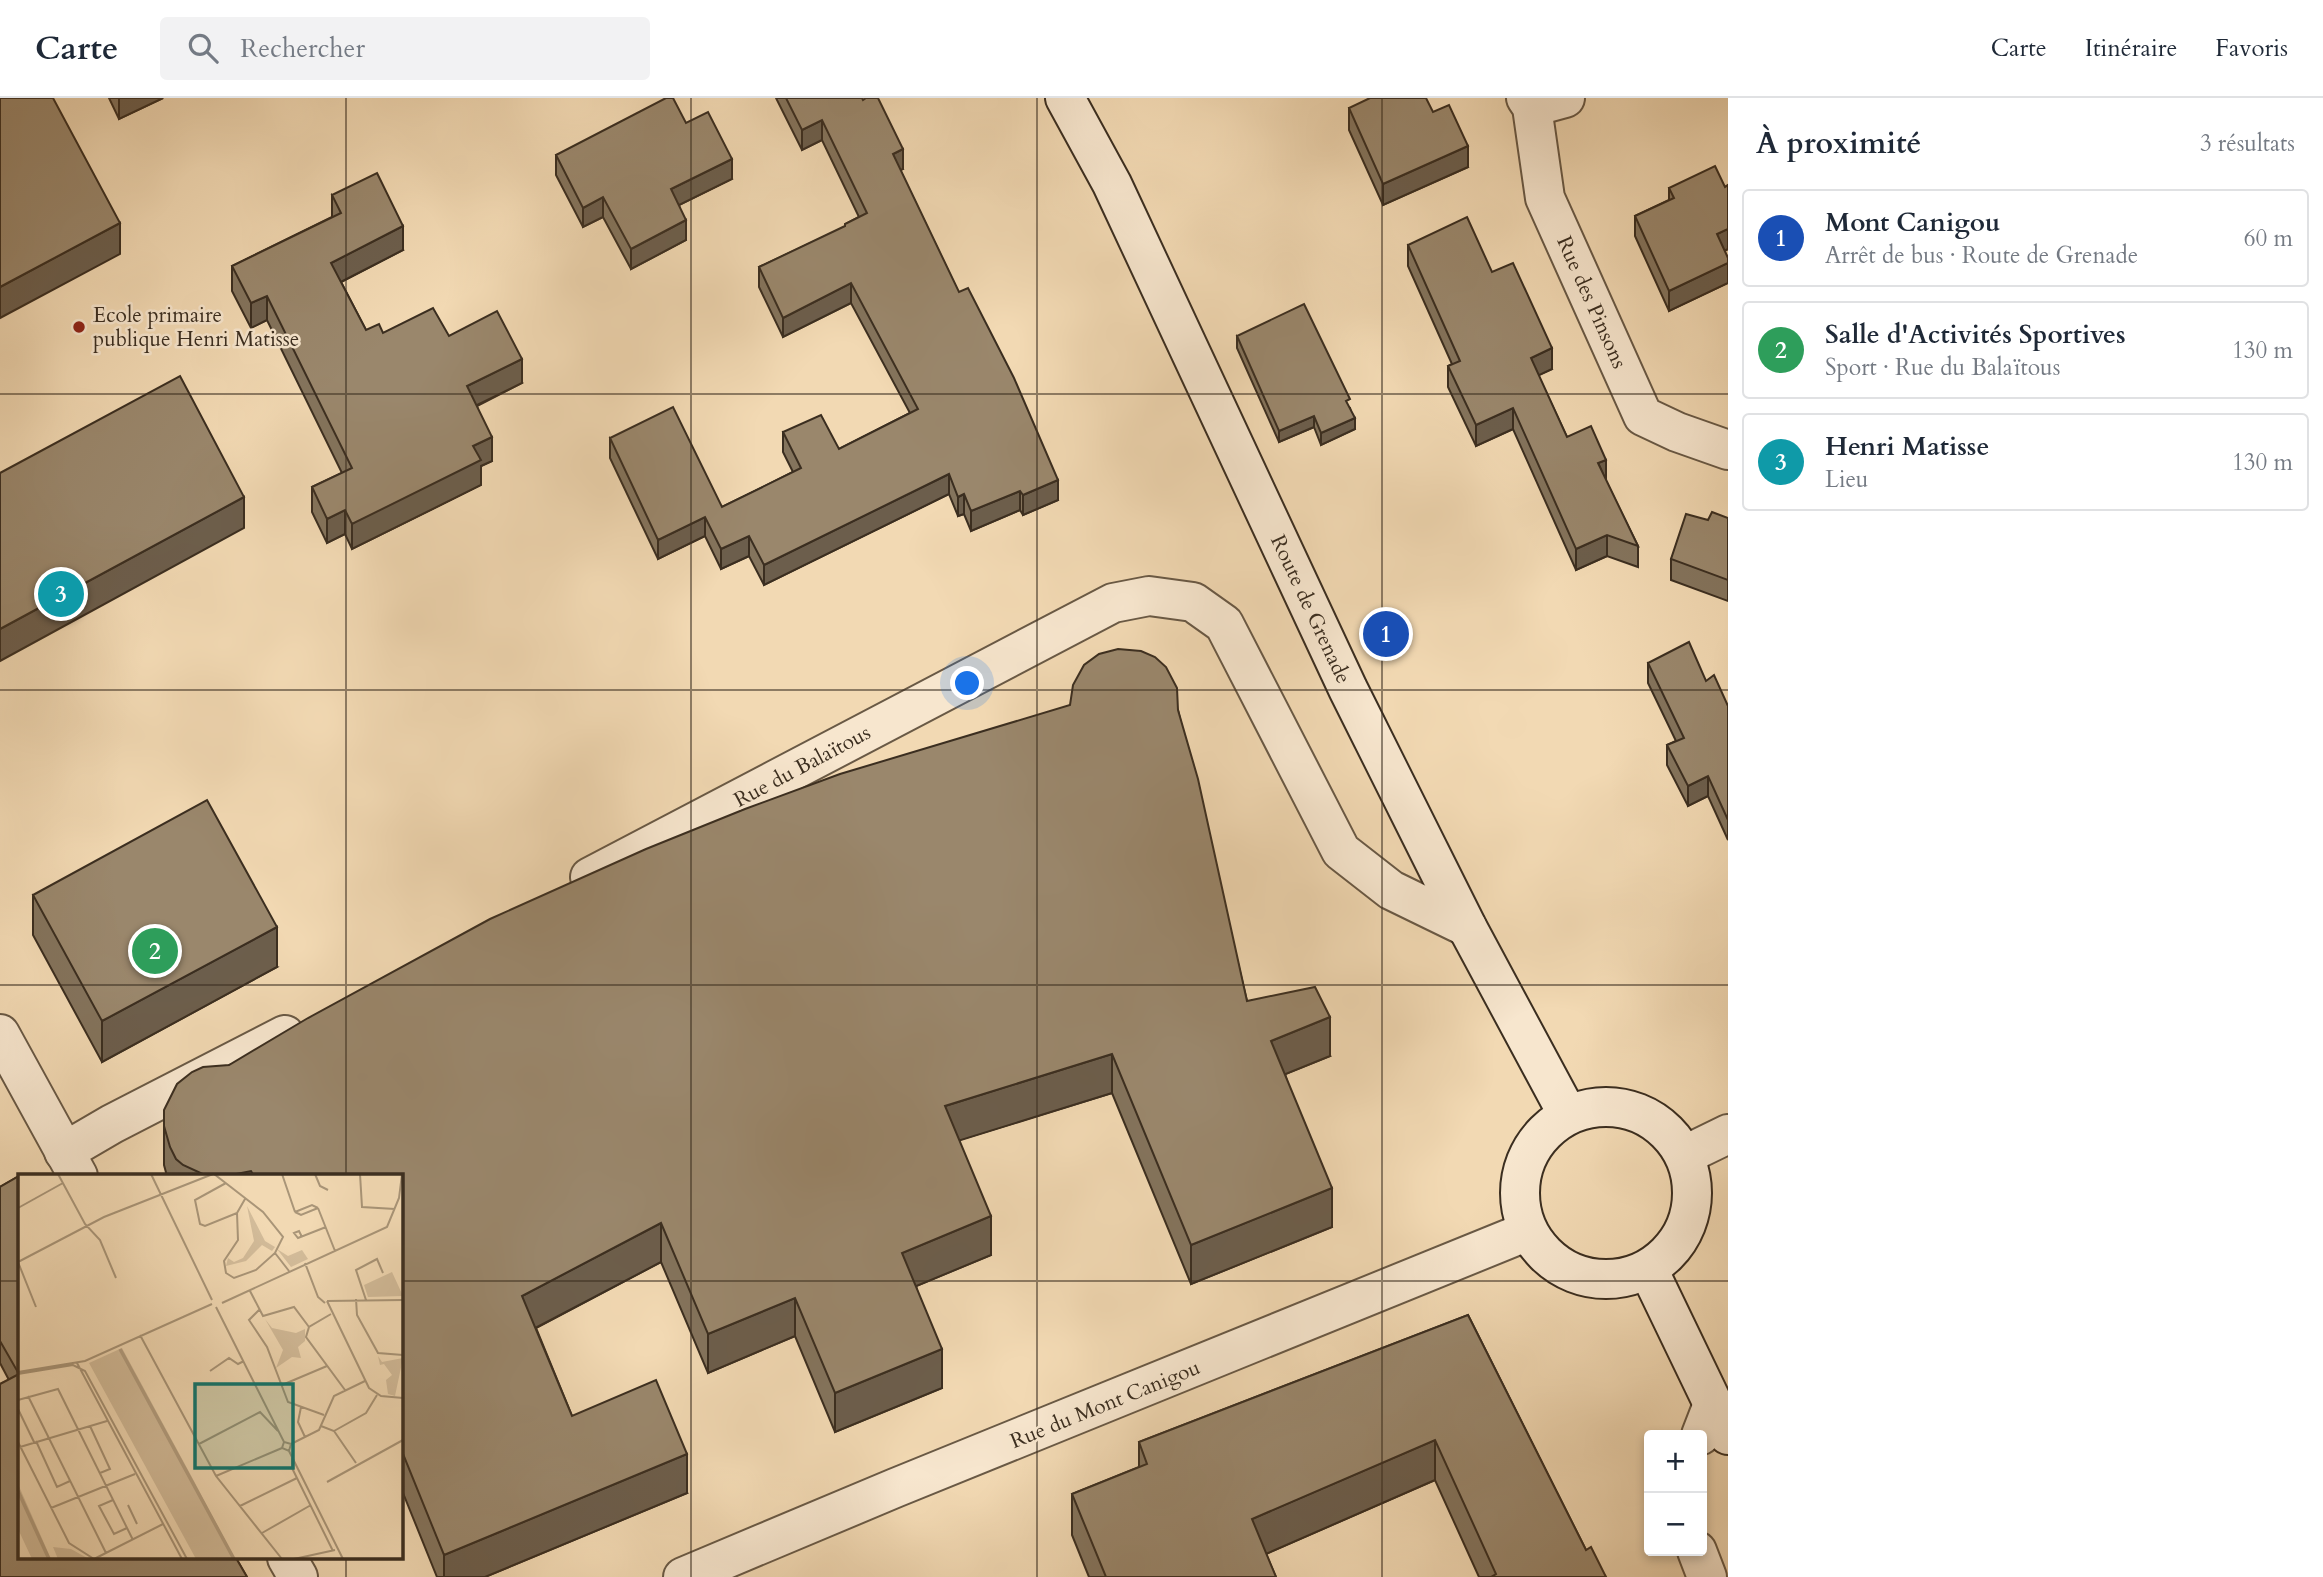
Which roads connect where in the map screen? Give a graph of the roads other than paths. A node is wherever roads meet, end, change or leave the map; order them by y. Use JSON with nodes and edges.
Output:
{"nodes":[{"id":1,"x":1065,"y":98,"type":"edge"},
{"id":2,"x":1541,"y":101,"type":"edge"},
{"id":3,"x":1728,"y":450,"type":"edge"},
{"id":4,"x":559,"y":894,"type":"edge"},
{"id":5,"x":1467,"y":927,"type":"junction"},
{"id":6,"x":315,"y":1020,"type":"edge"},
{"id":7,"x":0,"y":1034,"type":"edge"},
{"id":8,"x":1568,"y":1115,"type":"junction"},
{"id":9,"x":1728,"y":1134,"type":"edge"},
{"id":10,"x":1685,"y":1155,"type":"junction"},
{"id":11,"x":71,"y":1164,"type":"edge"},
{"id":12,"x":1528,"y":1231,"type":"junction"},
{"id":13,"x":1648,"y":1269,"type":"junction"},
{"id":14,"x":1714,"y":1425,"type":"edge"},
{"id":15,"x":1698,"y":1556,"type":"edge"},
{"id":16,"x":289,"y":1560,"type":"edge"},
{"id":17,"x":298,"y":1577,"type":"edge"},
{"id":18,"x":682,"y":1577,"type":"edge"},
{"id":19,"x":1707,"y":1577,"type":"edge"}],
"edges":[{"from":1,"to":5,"type":"street","name":"Route de Grenade"},
{"from":2,"to":3,"type":"street","name":"Rue des Pinsons"},
{"from":4,"to":5,"type":"street","name":"Rue du Balaïtous"},
{"from":5,"to":8,"type":"street","name":"Route de Grenade"},
{"from":6,"to":11,"type":"street"},
{"from":7,"to":11,"type":"street"},
{"from":8,"to":10,"type":"street"},
{"from":8,"to":12,"type":"street"},
{"from":9,"to":10,"type":"street"},
{"from":10,"to":13,"type":"street"},
{"from":12,"to":13,"type":"street"},
{"from":12,"to":18,"type":"street","name":"Rue du Mont Canigou"},
{"from":13,"to":14,"type":"street"},
{"from":15,"to":19,"type":"street"},
{"from":16,"to":17,"type":"street"}]}
